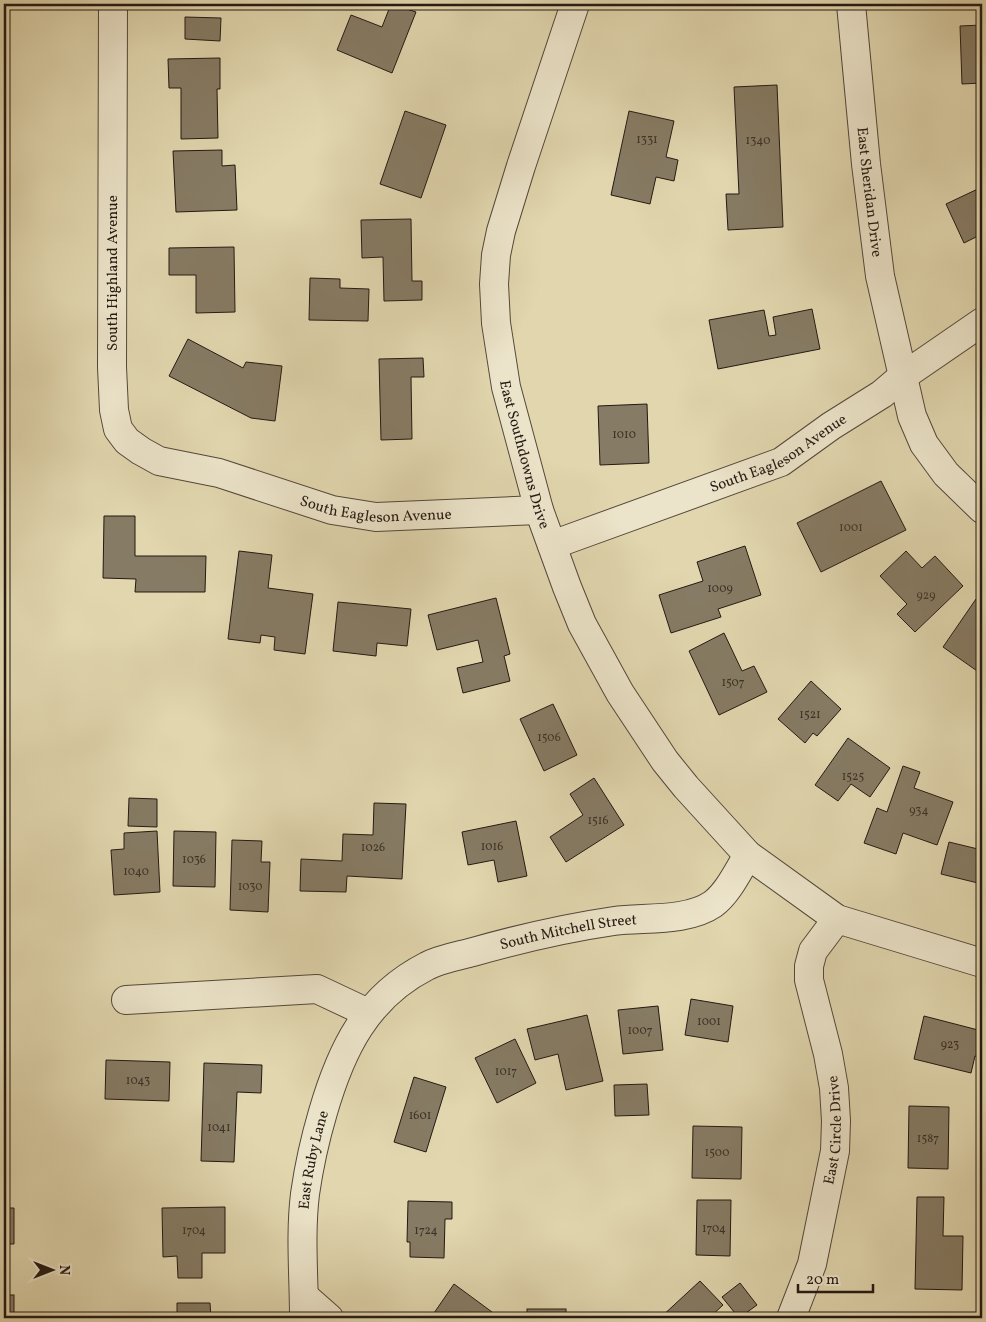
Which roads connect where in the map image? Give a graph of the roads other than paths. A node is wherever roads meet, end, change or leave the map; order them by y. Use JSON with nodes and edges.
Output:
{"nodes":[{"id":1,"x":113,"y":4,"type":"edge"},
{"id":2,"x":575,"y":4,"type":"edge"},
{"id":3,"x":851,"y":4,"type":"edge"},
{"id":4,"x":982,"y":322,"type":"edge"},
{"id":5,"x":902,"y":377,"type":"junction"},
{"id":6,"x":219,"y":473,"type":"joint"},
{"id":7,"x":982,"y":509,"type":"edge"},
{"id":8,"x":539,"y":510,"type":"junction"},
{"id":9,"x":552,"y":545,"type":"junction"},
{"id":10,"x":748,"y":855,"type":"junction"},
{"id":11,"x":837,"y":918,"type":"junction"},
{"id":12,"x":982,"y":963,"type":"edge"},
{"id":13,"x":126,"y":1000,"type":"dead end"},
{"id":14,"x":368,"y":1013,"type":"junction"},
{"id":15,"x":304,"y":1307,"type":"edge"},
{"id":16,"x":329,"y":1318,"type":"edge"},
{"id":17,"x":791,"y":1318,"type":"edge"}],
"edges":[{"from":1,"to":6,"type":"street","name":"South Highland Avenue"},
{"from":2,"to":8,"type":"street","name":"East Southdowns Drive"},
{"from":3,"to":5,"type":"street","name":"East Sheridan Drive"},
{"from":4,"to":5,"type":"street","name":"South Eagleson Avenue"},
{"from":5,"to":7,"type":"street","name":"East Sheridan Drive"},
{"from":5,"to":9,"type":"street","name":"South Eagleson Avenue"},
{"from":6,"to":8,"type":"street","name":"South Eagleson Avenue"},
{"from":8,"to":9,"type":"street","name":"East Southdowns Drive"},
{"from":9,"to":10,"type":"street","name":"East Southdowns Drive"},
{"from":10,"to":11,"type":"street"},
{"from":10,"to":14,"type":"street","name":"South Mitchell Street"},
{"from":11,"to":12,"type":"street"},
{"from":11,"to":17,"type":"street","name":"East Circle Drive"},
{"from":13,"to":14,"type":"street"},
{"from":14,"to":15,"type":"street","name":"East Ruby Lane"},
{"from":15,"to":16,"type":"street"}]}
